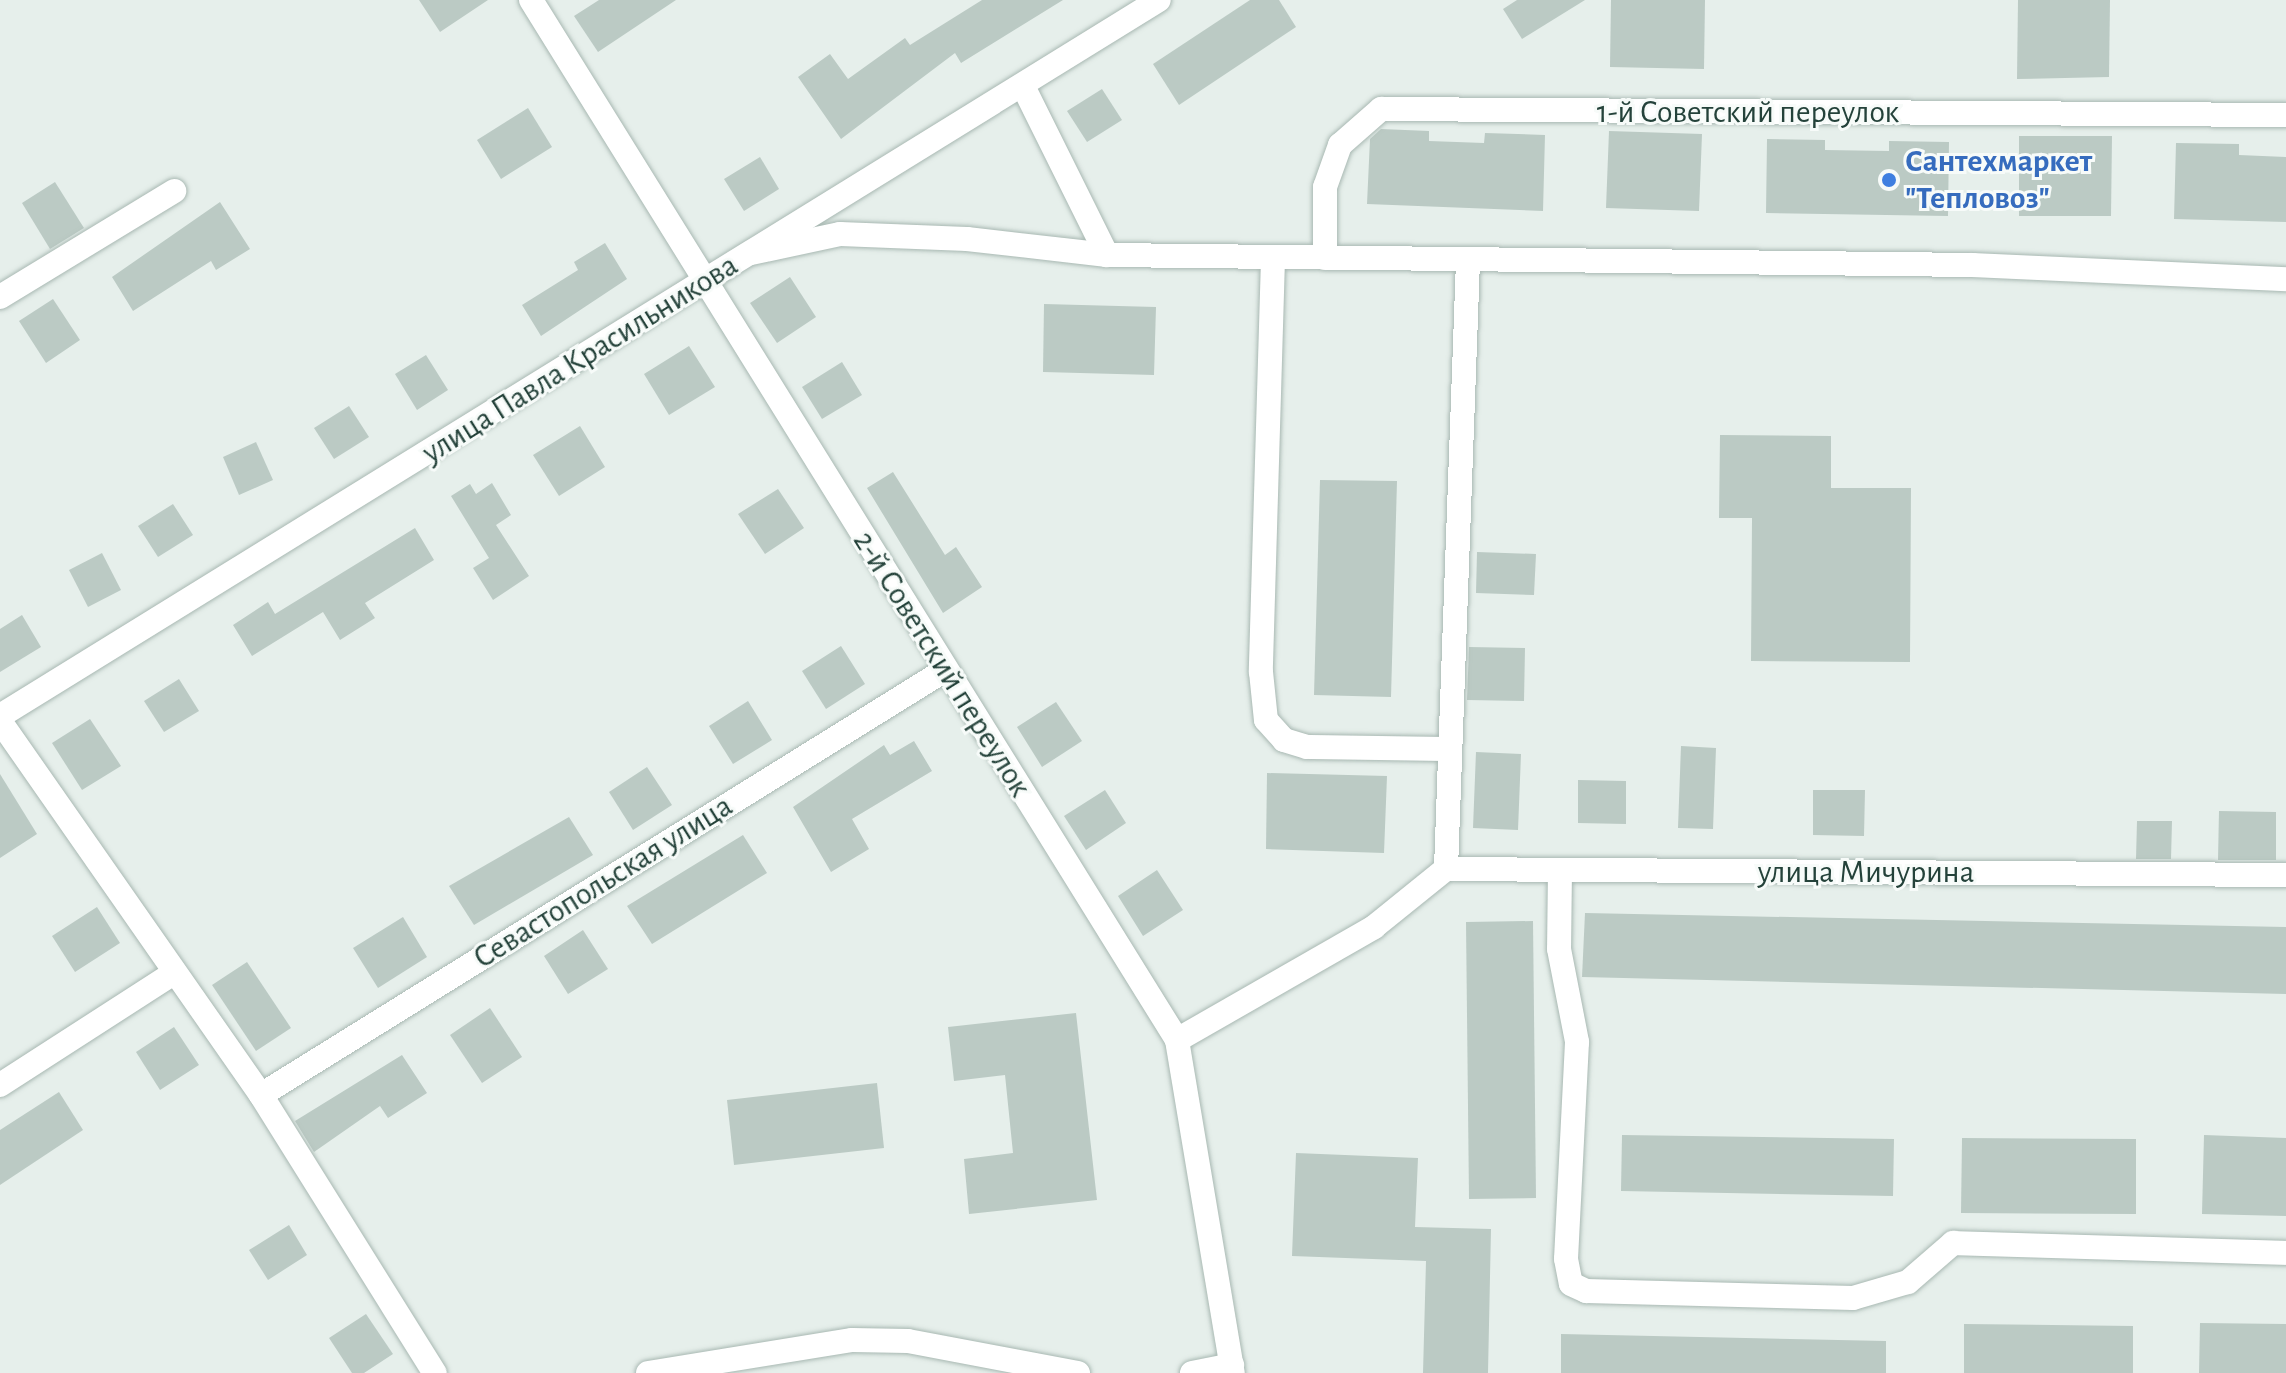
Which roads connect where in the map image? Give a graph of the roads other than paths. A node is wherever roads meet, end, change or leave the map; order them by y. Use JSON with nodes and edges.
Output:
{"nodes":[{"id":1,"x":1159,"y":0,"type":"edge"},
{"id":2,"x":533,"y":1,"type":"edge"},
{"id":3,"x":1023,"y":86,"type":"junction"},
{"id":4,"x":2286,"y":115,"type":"edge"},
{"id":5,"x":174,"y":191,"type":"dead end"},
{"id":6,"x":751,"y":253,"type":"junction"},
{"id":7,"x":1107,"y":255,"type":"junction"},
{"id":8,"x":1325,"y":258,"type":"junction"},
{"id":9,"x":1273,"y":259,"type":"junction"},
{"id":10,"x":1468,"y":260,"type":"junction"},
{"id":11,"x":2286,"y":279,"type":"edge"},
{"id":12,"x":708,"y":281,"type":"junction"},
{"id":13,"x":0,"y":297,"type":"edge"},
{"id":14,"x":945,"y":670,"type":"junction"},
{"id":15,"x":0,"y":718,"type":"edge"},
{"id":16,"x":1450,"y":749,"type":"junction"},
{"id":17,"x":1446,"y":869,"type":"junction"},
{"id":18,"x":1560,"y":870,"type":"junction"},
{"id":19,"x":2286,"y":875,"type":"edge"},
{"id":20,"x":171,"y":975,"type":"junction"},
{"id":21,"x":1177,"y":1040,"type":"junction"},
{"id":22,"x":0,"y":1085,"type":"edge"},
{"id":23,"x":261,"y":1095,"type":"junction"},
{"id":24,"x":2286,"y":1253,"type":"edge"},
{"id":25,"x":1232,"y":1369,"type":"edge"},
{"id":26,"x":435,"y":1373,"type":"edge"},
{"id":27,"x":648,"y":1373,"type":"edge"},
{"id":28,"x":1078,"y":1373,"type":"edge"},
{"id":29,"x":1192,"y":1373,"type":"edge"}],
"edges":[{"from":1,"to":3,"type":"street","name":"улица Павла Красильникова"},
{"from":2,"to":12,"type":"street","name":"2-й Советский переулок"},
{"from":3,"to":6,"type":"street","name":"улица Павла Красильникова"},
{"from":3,"to":7,"type":"street"},
{"from":4,"to":8,"type":"street","name":"1-й Советский переулок"},
{"from":5,"to":13,"type":"street"},
{"from":6,"to":7,"type":"street"},
{"from":6,"to":12,"type":"street","name":"улица Павла Красильникова"},
{"from":7,"to":9,"type":"street"},
{"from":8,"to":9,"type":"street"},
{"from":8,"to":10,"type":"street"},
{"from":9,"to":16,"type":"street"},
{"from":10,"to":11,"type":"street"},
{"from":10,"to":16,"type":"street"},
{"from":12,"to":14,"type":"street","name":"2-й Советский переулок"},
{"from":12,"to":15,"type":"street","name":"улица Павла Красильникова"},
{"from":14,"to":21,"type":"street","name":"2-й Советский переулок"},
{"from":14,"to":23,"type":"street","name":"Севастопольская улица"},
{"from":15,"to":20,"type":"street"},
{"from":16,"to":17,"type":"street"},
{"from":17,"to":18,"type":"street","name":"улица Мичурина"},
{"from":17,"to":21,"type":"street"},
{"from":18,"to":19,"type":"street","name":"улица Мичурина"},
{"from":18,"to":24,"type":"street"},
{"from":20,"to":22,"type":"street"},
{"from":20,"to":23,"type":"street"},
{"from":21,"to":25,"type":"street","name":"2-й Советский переулок"},
{"from":23,"to":26,"type":"street"},
{"from":25,"to":29,"type":"street"},
{"from":27,"to":28,"type":"street"}]}
